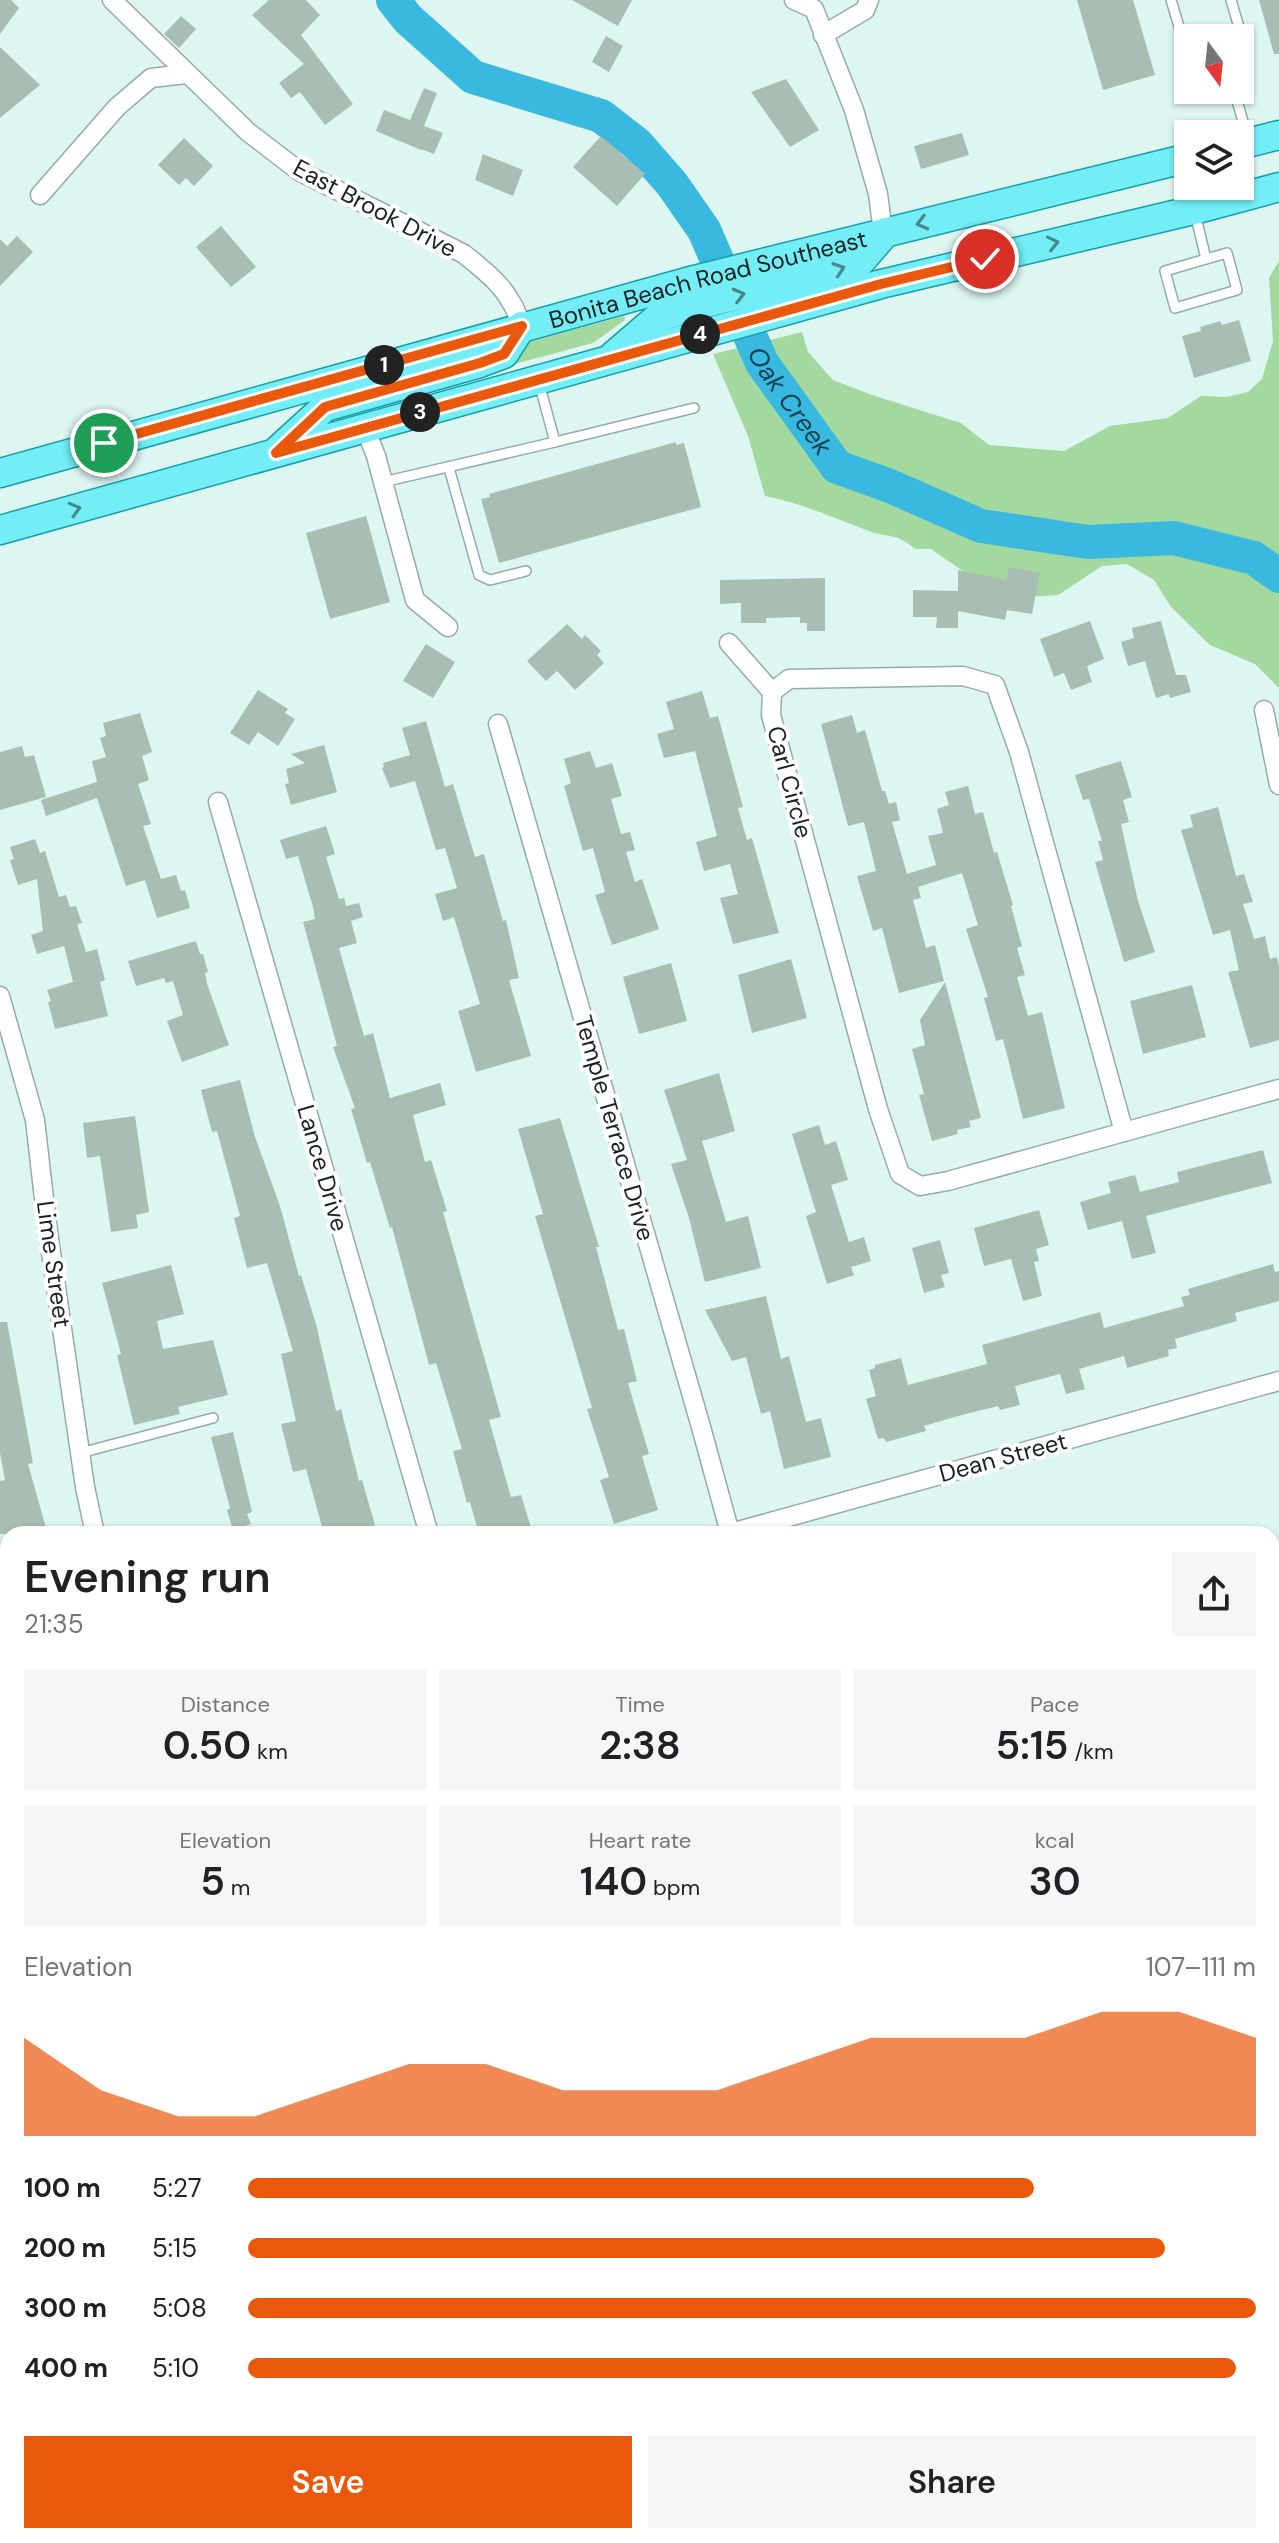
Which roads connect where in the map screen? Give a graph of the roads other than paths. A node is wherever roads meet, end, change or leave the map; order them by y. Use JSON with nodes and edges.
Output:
{"nodes":[{"id":1,"x":112,"y":0,"type":"edge"},
{"id":2,"x":794,"y":0,"type":"edge"},
{"id":3,"x":869,"y":0,"type":"edge"},
{"id":4,"x":1171,"y":0,"type":"edge"},
{"id":5,"x":1231,"y":0,"type":"edge"},
{"id":6,"x":814,"y":4,"type":"edge"},
{"id":7,"x":1178,"y":24,"type":"edge"},
{"id":8,"x":1238,"y":24,"type":"edge"},
{"id":9,"x":823,"y":35,"type":"junction"},
{"id":10,"x":186,"y":74,"type":"junction"},
{"id":11,"x":1279,"y":135,"type":"edge"},
{"id":12,"x":1254,"y":142,"type":"edge"},
{"id":13,"x":1174,"y":161,"type":"edge"},
{"id":14,"x":1279,"y":187,"type":"edge"},
{"id":15,"x":40,"y":195,"type":"dead end"},
{"id":16,"x":1194,"y":210,"type":"junction"},
{"id":17,"x":884,"y":232,"type":"junction"},
{"id":18,"x":1206,"y":259,"type":"junction"},
{"id":19,"x":783,"y":284,"type":"junction"},
{"id":20,"x":696,"y":292,"type":"junction"},
{"id":21,"x":522,"y":326,"type":"junction"},
{"id":22,"x":608,"y":360,"type":"junction"},
{"id":23,"x":538,"y":380,"type":"junction"},
{"id":24,"x":694,"y":408,"type":"dead end"},
{"id":25,"x":365,"y":428,"type":"junction"},
{"id":26,"x":555,"y":442,"type":"junction"},
{"id":27,"x":276,"y":453,"type":"junction"},
{"id":28,"x":449,"y":468,"type":"junction"},
{"id":29,"x":0,"y":473,"type":"edge"},
{"id":30,"x":383,"y":482,"type":"junction"},
{"id":31,"x":0,"y":530,"type":"edge"},
{"id":32,"x":526,"y":571,"type":"dead end"},
{"id":33,"x":448,"y":627,"type":"dead end"},
{"id":34,"x":729,"y":643,"type":"dead end"},
{"id":35,"x":772,"y":692,"type":"junction"},
{"id":36,"x":1264,"y":710,"type":"dead end"},
{"id":37,"x":498,"y":724,"type":"dead end"},
{"id":38,"x":1279,"y":785,"type":"edge"},
{"id":39,"x":218,"y":802,"type":"dead end"},
{"id":40,"x":1,"y":1002,"type":"edge"},
{"id":41,"x":1279,"y":1089,"type":"edge"},
{"id":42,"x":1124,"y":1132,"type":"junction"},
{"id":43,"x":1279,"y":1381,"type":"edge"},
{"id":44,"x":213,"y":1418,"type":"dead end"},
{"id":45,"x":80,"y":1453,"type":"junction"},
{"id":46,"x":94,"y":1526,"type":"edge"},
{"id":47,"x":427,"y":1526,"type":"edge"},
{"id":48,"x":726,"y":1526,"type":"edge"},
{"id":49,"x":757,"y":1526,"type":"edge"}],
"edges":[{"from":1,"to":10,"type":"street","name":"East Brook Drive"},
{"from":2,"to":6,"type":"street"},
{"from":3,"to":9,"type":"street"},
{"from":4,"to":7,"type":"lane"},
{"from":5,"to":8,"type":"lane"},
{"from":6,"to":9,"type":"street"},
{"from":9,"to":17,"type":"street"},
{"from":10,"to":15,"type":"street"},
{"from":10,"to":21,"type":"street","name":"East Brook Drive"},
{"from":11,"to":12,"type":"main road"},
{"from":13,"to":17,"type":"main road","name":"Bonita Beach Road Southeast","one_way":true},
{"from":14,"to":16,"type":"main road","name":"Bonita Beach Road Southeast"},
{"from":16,"to":18,"type":"lane"},
{"from":19,"to":16,"type":"main road","name":"Bonita Beach Road Southeast","one_way":true},
{"from":17,"to":19,"type":"main road"},
{"from":18,"to":18,"type":"lane"},
{"from":19,"to":20,"type":"main road","name":"Bonita Beach Road Southeast"},
{"from":19,"to":22,"type":"main road","name":"Bonita Beach Road Southeast"},
{"from":20,"to":21,"type":"main road","name":"Bonita Beach Road Southeast"},
{"from":20,"to":22,"type":"main road"},
{"from":21,"to":27,"type":"main road"},
{"from":21,"to":29,"type":"main road","name":"Bonita Beach Road Southeast"},
{"from":22,"to":23,"type":"main road","name":"Bonita Beach Road Southeast"},
{"from":23,"to":25,"type":"main road","name":"Bonita Beach Road Southeast"},
{"from":23,"to":26,"type":"lane"},
{"from":24,"to":26,"type":"lane"},
{"from":25,"to":27,"type":"main road","name":"Bonita Beach Road Southeast"},
{"from":25,"to":30,"type":"street"},
{"from":26,"to":28,"type":"lane"},
{"from":31,"to":27,"type":"main road","name":"Bonita Beach Road Southeast","one_way":true},
{"from":28,"to":30,"type":"lane"},
{"from":28,"to":32,"type":"lane"},
{"from":30,"to":33,"type":"street"},
{"from":34,"to":35,"type":"street"},
{"from":35,"to":42,"type":"street","name":"Carl Circle"},
{"from":35,"to":42,"type":"street","name":"Carl Circle"},
{"from":36,"to":38,"type":"street"},
{"from":37,"to":48,"type":"street","name":"Temple Terrace Drive"},
{"from":39,"to":47,"type":"street","name":"Lance Drive"},
{"from":40,"to":45,"type":"street","name":"Lime Street"},
{"from":41,"to":42,"type":"street","name":"Carl Circle"},
{"from":43,"to":49,"type":"street","name":"Dean Street"},
{"from":44,"to":45,"type":"lane"},
{"from":45,"to":46,"type":"street","name":"Lime Street"}]}
